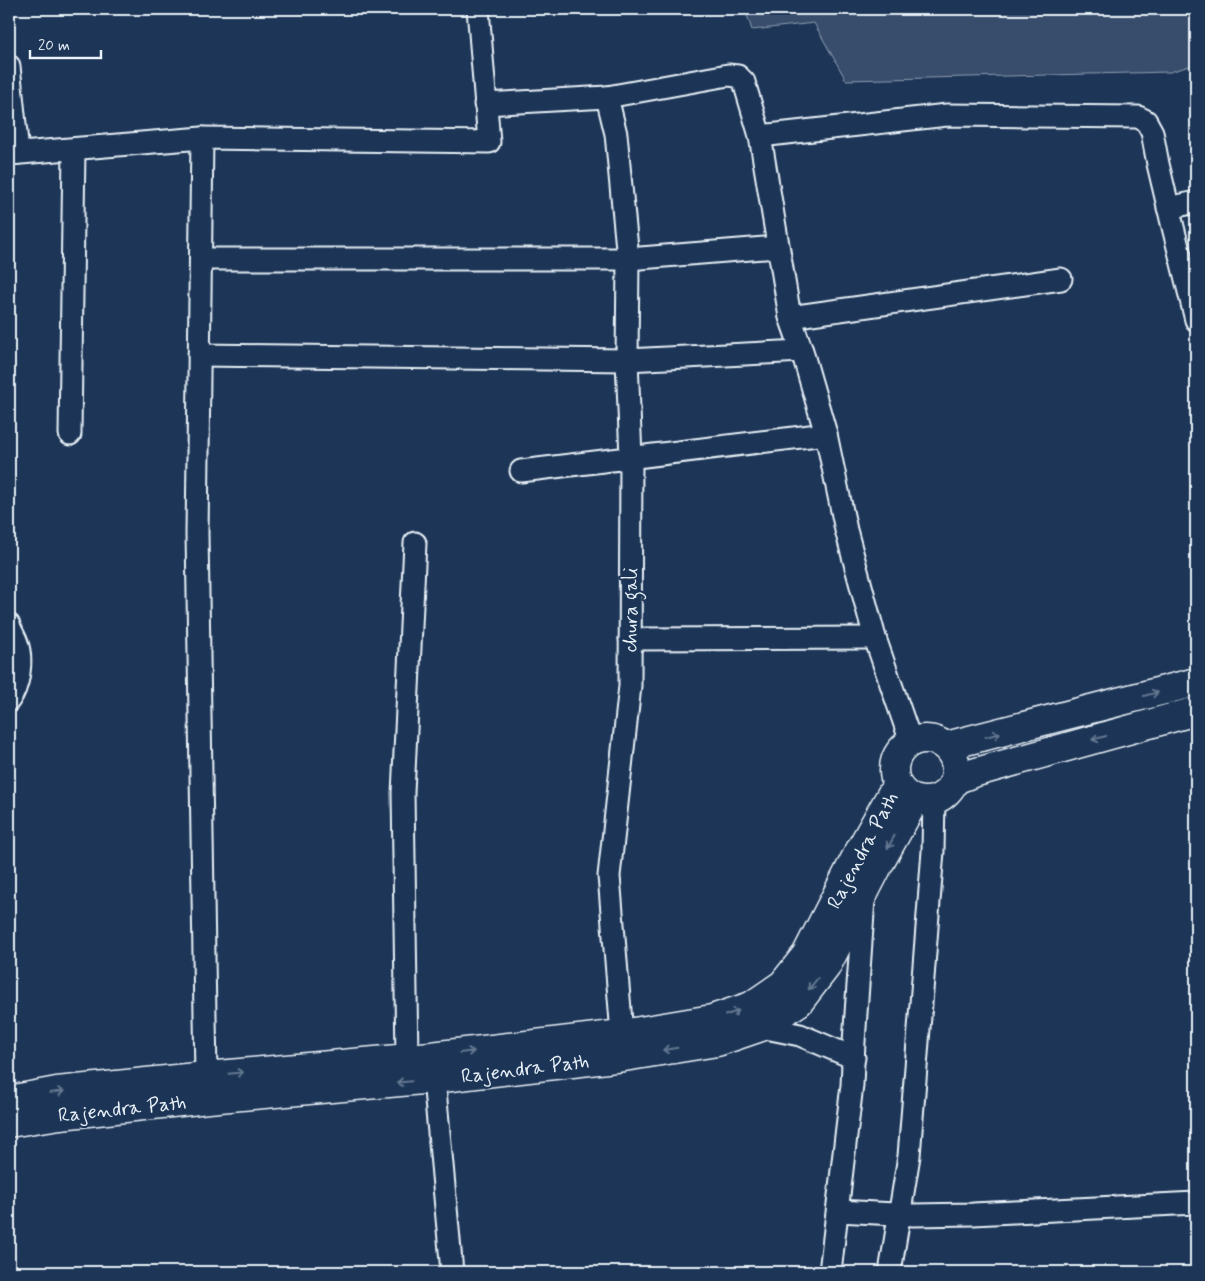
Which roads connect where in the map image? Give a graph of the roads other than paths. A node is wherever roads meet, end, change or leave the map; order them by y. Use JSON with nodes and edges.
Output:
{"nodes":[{"id":1,"x":478,"y":9,"type":"edge"},
{"id":2,"x":9,"y":66,"type":"edge"},
{"id":3,"x":607,"y":97,"type":"junction"},
{"id":4,"x":485,"y":104,"type":"junction"},
{"id":5,"x":760,"y":136,"type":"junction"},
{"id":6,"x":202,"y":138,"type":"junction"},
{"id":7,"x":74,"y":149,"type":"junction"},
{"id":8,"x":14,"y":153,"type":"edge"},
{"id":9,"x":1196,"y":202,"type":"edge"},
{"id":10,"x":1168,"y":208,"type":"junction"},
{"id":11,"x":778,"y":247,"type":"junction"},
{"id":12,"x":201,"y":258,"type":"junction"},
{"id":13,"x":628,"y":259,"type":"junction"},
{"id":14,"x":1062,"y":279,"type":"dead end"},
{"id":15,"x":790,"y":317,"type":"junction"},
{"id":16,"x":1196,"y":320,"type":"edge"},
{"id":17,"x":802,"y":351,"type":"junction"},
{"id":18,"x":199,"y":355,"type":"junction"},
{"id":19,"x":627,"y":360,"type":"junction"},
{"id":20,"x":70,"y":434,"type":"dead end"},
{"id":21,"x":826,"y":434,"type":"junction"},
{"id":22,"x":631,"y":458,"type":"junction"},
{"id":23,"x":521,"y":472,"type":"dead end"},
{"id":24,"x":415,"y":543,"type":"dead end"},
{"id":25,"x":9,"y":625,"type":"edge"},
{"id":26,"x":875,"y":638,"type":"junction"},
{"id":27,"x":630,"y":639,"type":"junction"},
{"id":28,"x":1196,"y":682,"type":"edge"},
{"id":29,"x":9,"y":700,"type":"edge"},
{"id":30,"x":1196,"y":711,"type":"edge"},
{"id":31,"x":911,"y":742,"type":"junction"},
{"id":32,"x":946,"y":746,"type":"junction"},
{"id":33,"x":955,"y":780,"type":"junction"},
{"id":34,"x":916,"y":794,"type":"junction"},
{"id":35,"x":854,"y":887,"type":"junction"},
{"id":36,"x":761,"y":1027,"type":"junction"},
{"id":37,"x":622,"y":1034,"type":"junction"},
{"id":38,"x":407,"y":1058,"type":"junction"},
{"id":39,"x":854,"y":1058,"type":"junction"},
{"id":40,"x":206,"y":1076,"type":"junction"},
{"id":41,"x":434,"y":1079,"type":"junction"},
{"id":42,"x":9,"y":1100,"type":"edge"},
{"id":43,"x":9,"y":1123,"type":"edge"},
{"id":44,"x":1196,"y":1203,"type":"edge"},
{"id":45,"x":838,"y":1211,"type":"junction"},
{"id":46,"x":899,"y":1215,"type":"junction"},
{"id":47,"x":452,"y":1272,"type":"edge"},
{"id":48,"x":830,"y":1272,"type":"edge"},
{"id":49,"x":890,"y":1272,"type":"edge"}],
"edges":[{"from":1,"to":4,"type":"street"},
{"from":2,"to":8,"type":"street"},
{"from":3,"to":4,"type":"street"},
{"from":3,"to":5,"type":"street"},
{"from":3,"to":13,"type":"street","name":"chura gali"},
{"from":4,"to":6,"type":"street"},
{"from":5,"to":10,"type":"street"},
{"from":5,"to":11,"type":"street"},
{"from":6,"to":7,"type":"street"},
{"from":6,"to":12,"type":"street"},
{"from":7,"to":8,"type":"street"},
{"from":7,"to":20,"type":"street"},
{"from":9,"to":10,"type":"street"},
{"from":10,"to":16,"type":"street"},
{"from":11,"to":13,"type":"street"},
{"from":11,"to":15,"type":"street"},
{"from":12,"to":13,"type":"street"},
{"from":12,"to":18,"type":"street"},
{"from":13,"to":19,"type":"street","name":"chura gali"},
{"from":14,"to":15,"type":"street"},
{"from":15,"to":17,"type":"street"},
{"from":17,"to":19,"type":"street"},
{"from":17,"to":21,"type":"street"},
{"from":18,"to":19,"type":"street"},
{"from":18,"to":40,"type":"street"},
{"from":19,"to":22,"type":"street","name":"chura gali"},
{"from":21,"to":22,"type":"street"},
{"from":21,"to":26,"type":"street"},
{"from":22,"to":23,"type":"street"},
{"from":22,"to":27,"type":"street","name":"chura gali"},
{"from":24,"to":38,"type":"street"},
{"from":25,"to":29,"type":"street"},
{"from":26,"to":27,"type":"street"},
{"from":26,"to":31,"type":"street"},
{"from":27,"to":37,"type":"street","name":"chura gali"},
{"from":32,"to":28,"type":"main road","one_way":true},
{"from":30,"to":33,"type":"main road","name":"Rajendra Path","one_way":true},
{"from":31,"to":32,"type":"main road"},
{"from":31,"to":34,"type":"main road","name":"Rajendra Path"},
{"from":32,"to":33,"type":"main road"},
{"from":33,"to":34,"type":"main road","name":"Rajendra Path"},
{"from":34,"to":35,"type":"main road","name":"Rajendra Path"},
{"from":34,"to":46,"type":"street"},
{"from":35,"to":36,"type":"main road","name":"Rajendra Path","one_way":true},
{"from":37,"to":35,"type":"main road","name":"Rajendra Path","one_way":true},
{"from":35,"to":39,"type":"street"},
{"from":36,"to":39,"type":"street"},
{"from":36,"to":41,"type":"main road","name":"Rajendra Path","one_way":true},
{"from":38,"to":37,"type":"main road","name":"Rajendra Path","one_way":true},
{"from":40,"to":38,"type":"main road","name":"Rajendra Path","one_way":true},
{"from":39,"to":45,"type":"street"},
{"from":42,"to":40,"type":"main road","name":"Rajendra Path","one_way":true},
{"from":41,"to":43,"type":"main road","name":"Rajendra Path","one_way":true},
{"from":41,"to":47,"type":"street"},
{"from":44,"to":46,"type":"street"},
{"from":45,"to":46,"type":"street"},
{"from":45,"to":48,"type":"street"},
{"from":46,"to":49,"type":"street"}]}
